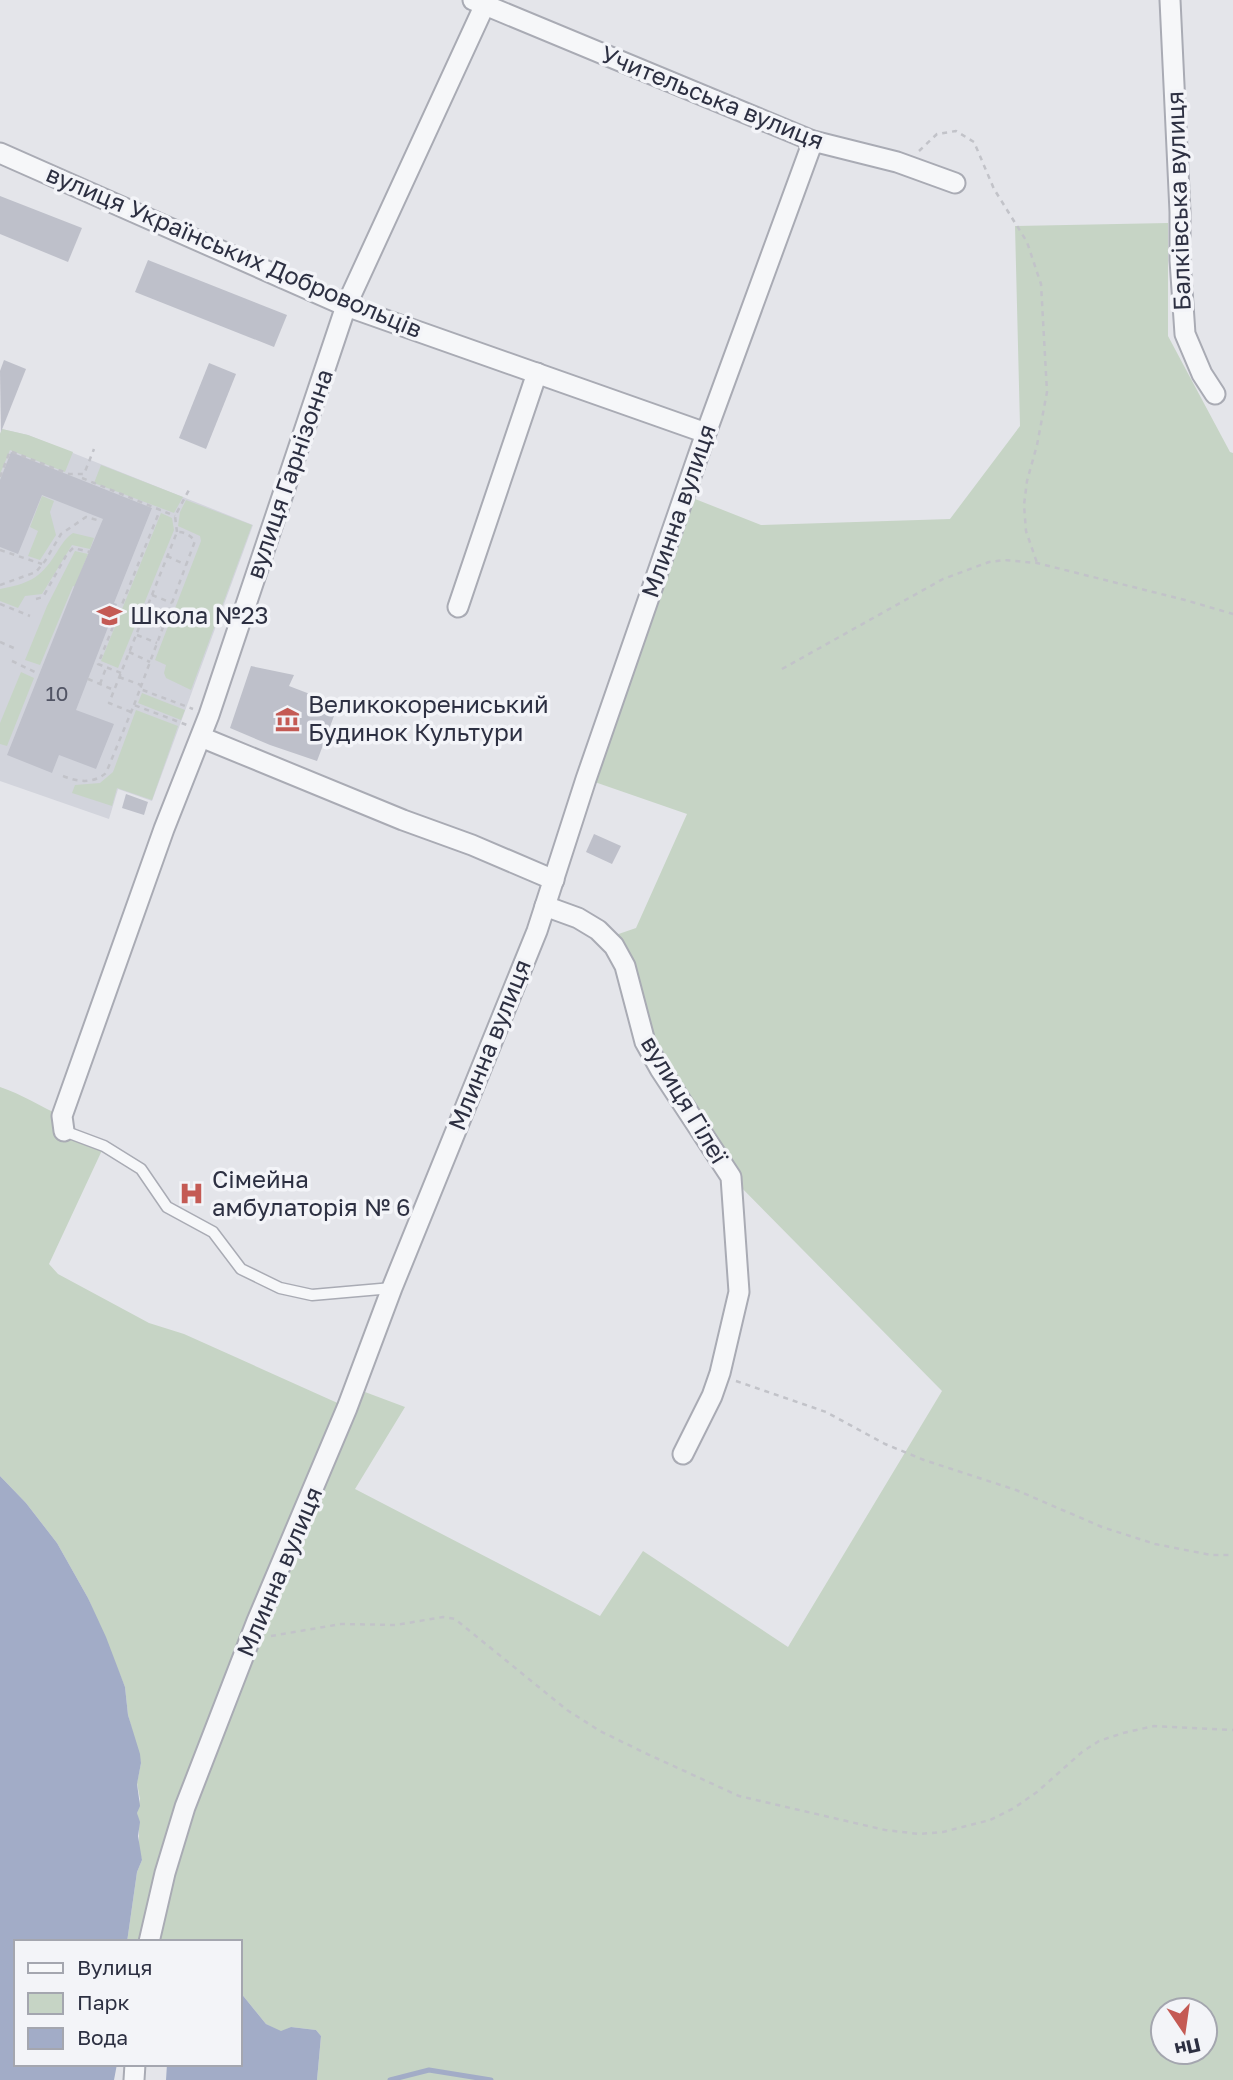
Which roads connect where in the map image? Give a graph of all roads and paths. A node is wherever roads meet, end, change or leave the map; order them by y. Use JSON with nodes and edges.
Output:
{"nodes":[{"id":1,"x":1170,"y":0,"type":"edge"},
{"id":2,"x":482,"y":2,"type":"edge"},
{"id":3,"x":813,"y":141,"type":"junction"},
{"id":4,"x":0,"y":153,"type":"edge"},
{"id":5,"x":897,"y":162,"type":"junction"},
{"id":6,"x":956,"y":183,"type":"dead end"},
{"id":7,"x":346,"y":306,"type":"junction"},
{"id":8,"x":537,"y":373,"type":"junction"},
{"id":9,"x":1215,"y":394,"type":"dead end"},
{"id":10,"x":706,"y":433,"type":"junction"},
{"id":11,"x":94,"y":449,"type":"dead end"},
{"id":12,"x":0,"y":477,"type":"edge"},
{"id":13,"x":82,"y":477,"type":"junction"},
{"id":14,"x":190,"y":488,"type":"dead end"},
{"id":15,"x":160,"y":510,"type":"junction"},
{"id":16,"x":175,"y":516,"type":"junction"},
{"id":17,"x":98,"y":517,"type":"dead end"},
{"id":18,"x":177,"y":533,"type":"junction"},
{"id":19,"x":0,"y":550,"type":"edge"},
{"id":20,"x":90,"y":552,"type":"dead end"},
{"id":21,"x":167,"y":556,"type":"junction"},
{"id":22,"x":1037,"y":563,"type":"junction"},
{"id":23,"x":42,"y":564,"type":"junction"},
{"id":24,"x":186,"y":565,"type":"junction"},
{"id":25,"x":0,"y":586,"type":"edge"},
{"id":26,"x":152,"y":595,"type":"junction"},
{"id":27,"x":36,"y":599,"type":"dead end"},
{"id":28,"x":172,"y":603,"type":"junction"},
{"id":29,"x":0,"y":604,"type":"edge"},
{"id":30,"x":458,"y":607,"type":"dead end"},
{"id":31,"x":1233,"y":614,"type":"edge"},
{"id":32,"x":30,"y":616,"type":"dead end"},
{"id":33,"x":136,"y":634,"type":"junction"},
{"id":34,"x":0,"y":642,"type":"edge"},
{"id":35,"x":157,"y":643,"type":"junction"},
{"id":36,"x":16,"y":649,"type":"dead end"},
{"id":37,"x":129,"y":652,"type":"junction"},
{"id":38,"x":12,"y":661,"type":"dead end"},
{"id":39,"x":150,"y":662,"type":"junction"},
{"id":40,"x":106,"y":668,"type":"junction"},
{"id":41,"x":782,"y":669,"type":"dead end"},
{"id":42,"x":40,"y":674,"type":"dead end"},
{"id":43,"x":120,"y":675,"type":"junction"},
{"id":44,"x":88,"y":679,"type":"dead end"},
{"id":45,"x":100,"y":684,"type":"junction"},
{"id":46,"x":140,"y":687,"type":"junction"},
{"id":47,"x":114,"y":690,"type":"junction"},
{"id":48,"x":134,"y":705,"type":"junction"},
{"id":49,"x":131,"y":712,"type":"junction"},
{"id":50,"x":204,"y":728,"type":"junction"},
{"id":51,"x":63,"y":776,"type":"dead end"},
{"id":52,"x":554,"y":880,"type":"junction"},
{"id":53,"x":545,"y":905,"type":"junction"},
{"id":54,"x":63,"y":1124,"type":"joint"},
{"id":55,"x":392,"y":1288,"type":"junction"},
{"id":56,"x":720,"y":1373,"type":"junction"},
{"id":57,"x":683,"y":1454,"type":"dead end"},
{"id":58,"x":1233,"y":1555,"type":"edge"},
{"id":59,"x":250,"y":1640,"type":"junction"},
{"id":60,"x":1233,"y":1730,"type":"edge"},
{"id":61,"x":149,"y":1940,"type":"edge"}],
"edges":[{"from":1,"to":9,"type":"street","name":"Балківська вулиця"},
{"from":2,"to":3,"type":"street","name":"Учительська вулиця"},
{"from":2,"to":7,"type":"street","name":"вулиця Гарнізонна"},
{"from":3,"to":5,"type":"street","name":"Учительська вулиця"},
{"from":3,"to":10,"type":"street","name":"Млинна вулиця"},
{"from":4,"to":7,"type":"street","name":"вулиця Українських Добровольців"},
{"from":5,"to":6,"type":"street","name":"Учительська вулиця"},
{"from":5,"to":22,"type":"path"},
{"from":7,"to":8,"type":"street","name":"вулиця Українських Добровольців"},
{"from":7,"to":50,"type":"street","name":"вулиця Гарнізонна"},
{"from":8,"to":10,"type":"street","name":"вулиця Українських Добровольців"},
{"from":8,"to":30,"type":"street"},
{"from":10,"to":52,"type":"street","name":"Млинна вулиця"},
{"from":11,"to":13,"type":"path"},
{"from":12,"to":13,"type":"path"},
{"from":13,"to":15,"type":"path"},
{"from":14,"to":16,"type":"path"},
{"from":15,"to":16,"type":"path"},
{"from":15,"to":40,"type":"path"},
{"from":16,"to":18,"type":"path"},
{"from":17,"to":23,"type":"path"},
{"from":18,"to":21,"type":"path"},
{"from":18,"to":24,"type":"path"},
{"from":19,"to":23,"type":"path"},
{"from":20,"to":27,"type":"path"},
{"from":21,"to":24,"type":"path"},
{"from":21,"to":26,"type":"path"},
{"from":22,"to":31,"type":"path"},
{"from":22,"to":41,"type":"path"},
{"from":23,"to":25,"type":"path"},
{"from":24,"to":28,"type":"path"},
{"from":26,"to":28,"type":"path"},
{"from":26,"to":33,"type":"path"},
{"from":28,"to":35,"type":"path"},
{"from":29,"to":32,"type":"path"},
{"from":33,"to":35,"type":"path"},
{"from":33,"to":37,"type":"path"},
{"from":34,"to":36,"type":"path"},
{"from":35,"to":39,"type":"path"},
{"from":37,"to":39,"type":"path"},
{"from":37,"to":43,"type":"path"},
{"from":38,"to":42,"type":"path"},
{"from":39,"to":46,"type":"path"},
{"from":40,"to":43,"type":"path"},
{"from":40,"to":45,"type":"path"},
{"from":43,"to":46,"type":"path"},
{"from":43,"to":47,"type":"path"},
{"from":44,"to":45,"type":"path"},
{"from":45,"to":47,"type":"path"},
{"from":46,"to":48,"type":"path"},
{"from":46,"to":50,"type":"path"},
{"from":47,"to":49,"type":"path"},
{"from":48,"to":49,"type":"path"},
{"from":48,"to":50,"type":"path"},
{"from":49,"to":51,"type":"path"},
{"from":50,"to":52,"type":"street"},
{"from":50,"to":54,"type":"street","name":"вулиця Гарнізонна"},
{"from":52,"to":53,"type":"street","name":"Млинна вулиця"},
{"from":53,"to":55,"type":"street","name":"Млинна вулиця"},
{"from":53,"to":56,"type":"street","name":"вулиця Гілеї"},
{"from":54,"to":55,"type":"lane"},
{"from":55,"to":59,"type":"street","name":"Млинна вулиця"},
{"from":56,"to":57,"type":"street","name":"вулиця Гілеї"},
{"from":56,"to":58,"type":"path"},
{"from":59,"to":60,"type":"path"},
{"from":59,"to":61,"type":"street","name":"Млинна вулиця"}]}
